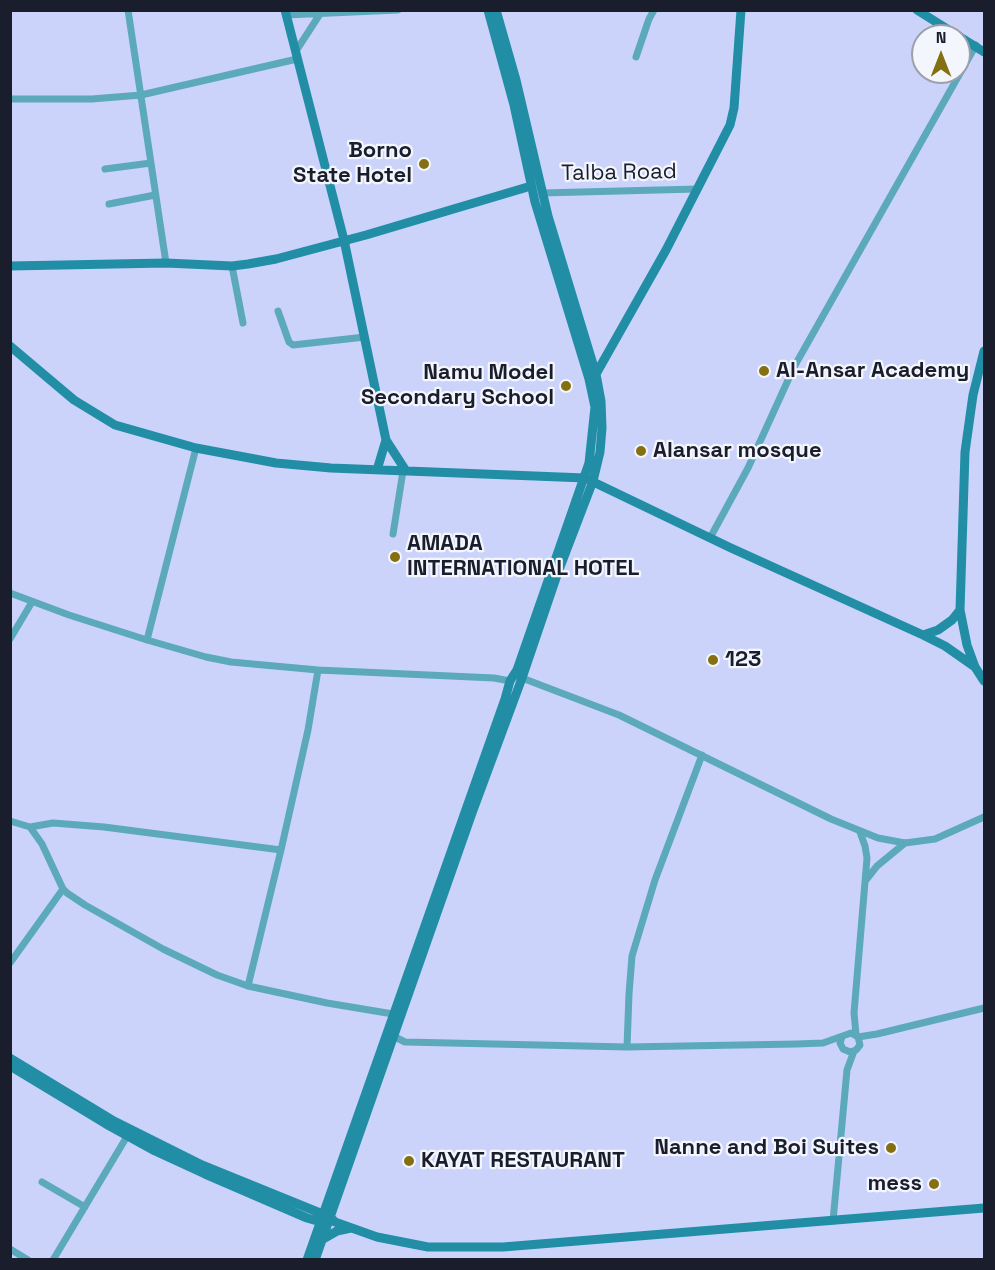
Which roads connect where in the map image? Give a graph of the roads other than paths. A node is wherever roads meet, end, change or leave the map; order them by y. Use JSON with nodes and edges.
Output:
{"nodes":[{"id":1,"x":128,"y":10,"type":"edge"},
{"id":2,"x":398,"y":10,"type":"edge"},
{"id":3,"x":488,"y":10,"type":"edge"},
{"id":4,"x":496,"y":10,"type":"edge"},
{"id":5,"x":654,"y":10,"type":"edge"},
{"id":6,"x":741,"y":10,"type":"edge"},
{"id":7,"x":916,"y":10,"type":"edge"},
{"id":8,"x":286,"y":13,"type":"edge"},
{"id":9,"x":320,"y":14,"type":"junction"},
{"id":10,"x":976,"y":45,"type":"junction"},
{"id":11,"x":984,"y":52,"type":"edge"},
{"id":12,"x":296,"y":55,"type":"junction"},
{"id":13,"x":636,"y":57,"type":"dead end"},
{"id":14,"x":141,"y":95,"type":"junction"},
{"id":15,"x":10,"y":99,"type":"edge"},
{"id":16,"x":151,"y":163,"type":"junction"},
{"id":17,"x":105,"y":169,"type":"dead end"},
{"id":18,"x":531,"y":186,"type":"junction"},
{"id":19,"x":697,"y":189,"type":"junction"},
{"id":20,"x":542,"y":193,"type":"junction"},
{"id":21,"x":155,"y":195,"type":"junction"},
{"id":22,"x":109,"y":204,"type":"dead end"},
{"id":23,"x":344,"y":240,"type":"junction"},
{"id":24,"x":166,"y":263,"type":"junction"},
{"id":25,"x":10,"y":266,"type":"edge"},
{"id":26,"x":232,"y":266,"type":"junction"},
{"id":27,"x":278,"y":311,"type":"dead end"},
{"id":28,"x":243,"y":323,"type":"dead end"},
{"id":29,"x":365,"y":337,"type":"junction"},
{"id":30,"x":10,"y":346,"type":"edge"},
{"id":31,"x":984,"y":351,"type":"edge"},
{"id":32,"x":596,"y":374,"type":"junction"},
{"id":33,"x":387,"y":440,"type":"junction"},
{"id":34,"x":196,"y":448,"type":"junction"},
{"id":35,"x":377,"y":470,"type":"junction"},
{"id":36,"x":405,"y":471,"type":"junction"},
{"id":37,"x":589,"y":480,"type":"junction"},
{"id":38,"x":393,"y":534,"type":"dead end"},
{"id":39,"x":710,"y":538,"type":"junction"},
{"id":40,"x":10,"y":593,"type":"edge"},
{"id":41,"x":32,"y":602,"type":"junction"},
{"id":42,"x":960,"y":610,"type":"junction"},
{"id":43,"x":923,"y":635,"type":"junction"},
{"id":44,"x":10,"y":639,"type":"edge"},
{"id":45,"x":147,"y":640,"type":"junction"},
{"id":46,"x":975,"y":667,"type":"junction"},
{"id":47,"x":318,"y":670,"type":"junction"},
{"id":48,"x":522,"y":678,"type":"junction"},
{"id":49,"x":510,"y":681,"type":"junction"},
{"id":50,"x":984,"y":681,"type":"edge"},
{"id":51,"x":702,"y":755,"type":"junction"},
{"id":52,"x":984,"y":817,"type":"edge"},
{"id":53,"x":10,"y":820,"type":"edge"},
{"id":54,"x":30,"y":827,"type":"junction"},
{"id":55,"x":860,"y":832,"type":"junction"},
{"id":56,"x":905,"y":843,"type":"junction"},
{"id":57,"x":282,"y":850,"type":"junction"},
{"id":58,"x":866,"y":880,"type":"junction"},
{"id":59,"x":63,"y":889,"type":"junction"},
{"id":60,"x":10,"y":963,"type":"edge"},
{"id":61,"x":248,"y":986,"type":"junction"},
{"id":62,"x":984,"y":1008,"type":"edge"},
{"id":63,"x":854,"y":1013,"type":"junction"},
{"id":64,"x":393,"y":1014,"type":"junction"},
{"id":65,"x":393,"y":1036,"type":"junction"},
{"id":66,"x":843,"y":1042,"type":"junction"},
{"id":67,"x":857,"y":1042,"type":"junction"},
{"id":68,"x":627,"y":1047,"type":"junction"},
{"id":69,"x":10,"y":1058,"type":"edge"},
{"id":70,"x":10,"y":1066,"type":"edge"},
{"id":71,"x":847,"y":1070,"type":"junction"},
{"id":72,"x":129,"y":1132,"type":"junction"},
{"id":73,"x":42,"y":1182,"type":"dead end"},
{"id":74,"x":85,"y":1207,"type":"junction"},
{"id":75,"x":984,"y":1208,"type":"edge"},
{"id":76,"x":327,"y":1220,"type":"junction"},
{"id":77,"x":833,"y":1221,"type":"junction"},
{"id":78,"x":352,"y":1228,"type":"junction"},
{"id":79,"x":323,"y":1239,"type":"junction"},
{"id":80,"x":10,"y":1249,"type":"edge"},
{"id":81,"x":28,"y":1260,"type":"edge"},
{"id":82,"x":53,"y":1260,"type":"edge"},
{"id":83,"x":307,"y":1260,"type":"edge"},
{"id":84,"x":315,"y":1260,"type":"edge"}],
"edges":[{"from":1,"to":14,"type":"street"},
{"from":2,"to":9,"type":"street"},
{"from":3,"to":18,"type":"street"},
{"from":4,"to":20,"type":"street"},
{"from":5,"to":13,"type":"street"},
{"from":6,"to":19,"type":"street"},
{"from":7,"to":10,"type":"street"},
{"from":8,"to":9,"type":"street"},
{"from":8,"to":12,"type":"street"},
{"from":9,"to":12,"type":"street"},
{"from":10,"to":11,"type":"street"},
{"from":10,"to":39,"type":"street"},
{"from":12,"to":14,"type":"street"},
{"from":12,"to":23,"type":"street"},
{"from":14,"to":15,"type":"street"},
{"from":14,"to":16,"type":"street"},
{"from":16,"to":17,"type":"street"},
{"from":16,"to":21,"type":"street"},
{"from":18,"to":23,"type":"street"},
{"from":18,"to":37,"type":"street"},
{"from":19,"to":20,"type":"street","name":"Talba Road"},
{"from":19,"to":32,"type":"street"},
{"from":20,"to":32,"type":"street"},
{"from":21,"to":22,"type":"street"},
{"from":21,"to":24,"type":"street"},
{"from":23,"to":26,"type":"street"},
{"from":23,"to":29,"type":"street"},
{"from":24,"to":25,"type":"street"},
{"from":24,"to":26,"type":"street"},
{"from":26,"to":28,"type":"street"},
{"from":27,"to":29,"type":"street"},
{"from":29,"to":33,"type":"street"},
{"from":30,"to":34,"type":"street"},
{"from":31,"to":42,"type":"street"},
{"from":32,"to":37,"type":"street"},
{"from":33,"to":35,"type":"street"},
{"from":33,"to":36,"type":"street"},
{"from":34,"to":35,"type":"street"},
{"from":34,"to":45,"type":"street"},
{"from":35,"to":36,"type":"street"},
{"from":36,"to":37,"type":"street"},
{"from":36,"to":38,"type":"street"},
{"from":37,"to":39,"type":"street"},
{"from":37,"to":48,"type":"street"},
{"from":37,"to":49,"type":"street"},
{"from":39,"to":43,"type":"street"},
{"from":40,"to":41,"type":"street"},
{"from":41,"to":44,"type":"street"},
{"from":41,"to":45,"type":"street"},
{"from":42,"to":43,"type":"street"},
{"from":42,"to":46,"type":"street"},
{"from":43,"to":46,"type":"street"},
{"from":45,"to":47,"type":"street"},
{"from":46,"to":50,"type":"street"},
{"from":47,"to":49,"type":"street"},
{"from":47,"to":57,"type":"street"},
{"from":48,"to":51,"type":"street"},
{"from":48,"to":65,"type":"street"},
{"from":49,"to":64,"type":"street"},
{"from":51,"to":55,"type":"street"},
{"from":51,"to":68,"type":"street"},
{"from":52,"to":56,"type":"street"},
{"from":53,"to":54,"type":"street"},
{"from":54,"to":57,"type":"street"},
{"from":54,"to":59,"type":"street"},
{"from":55,"to":56,"type":"street"},
{"from":55,"to":58,"type":"street"},
{"from":56,"to":58,"type":"street"},
{"from":57,"to":61,"type":"street"},
{"from":58,"to":63,"type":"street"},
{"from":59,"to":60,"type":"street"},
{"from":59,"to":61,"type":"street"},
{"from":61,"to":64,"type":"street"},
{"from":62,"to":67,"type":"street"},
{"from":63,"to":66,"type":"street"},
{"from":63,"to":67,"type":"street"},
{"from":64,"to":76,"type":"street"},
{"from":65,"to":68,"type":"street"},
{"from":65,"to":76,"type":"street"},
{"from":66,"to":67,"type":"street"},
{"from":66,"to":67,"type":"street"},
{"from":66,"to":68,"type":"street"},
{"from":66,"to":71,"type":"street"},
{"from":67,"to":71,"type":"street"},
{"from":69,"to":72,"type":"street"},
{"from":70,"to":72,"type":"street"},
{"from":71,"to":77,"type":"street"},
{"from":72,"to":74,"type":"street"},
{"from":72,"to":76,"type":"street"},
{"from":73,"to":74,"type":"street"},
{"from":74,"to":82,"type":"street"},
{"from":75,"to":77,"type":"street"},
{"from":76,"to":78,"type":"street"},
{"from":76,"to":79,"type":"street"},
{"from":76,"to":83,"type":"street"},
{"from":77,"to":78,"type":"street"},
{"from":78,"to":79,"type":"street"},
{"from":79,"to":84,"type":"street"},
{"from":80,"to":81,"type":"street"}]}
